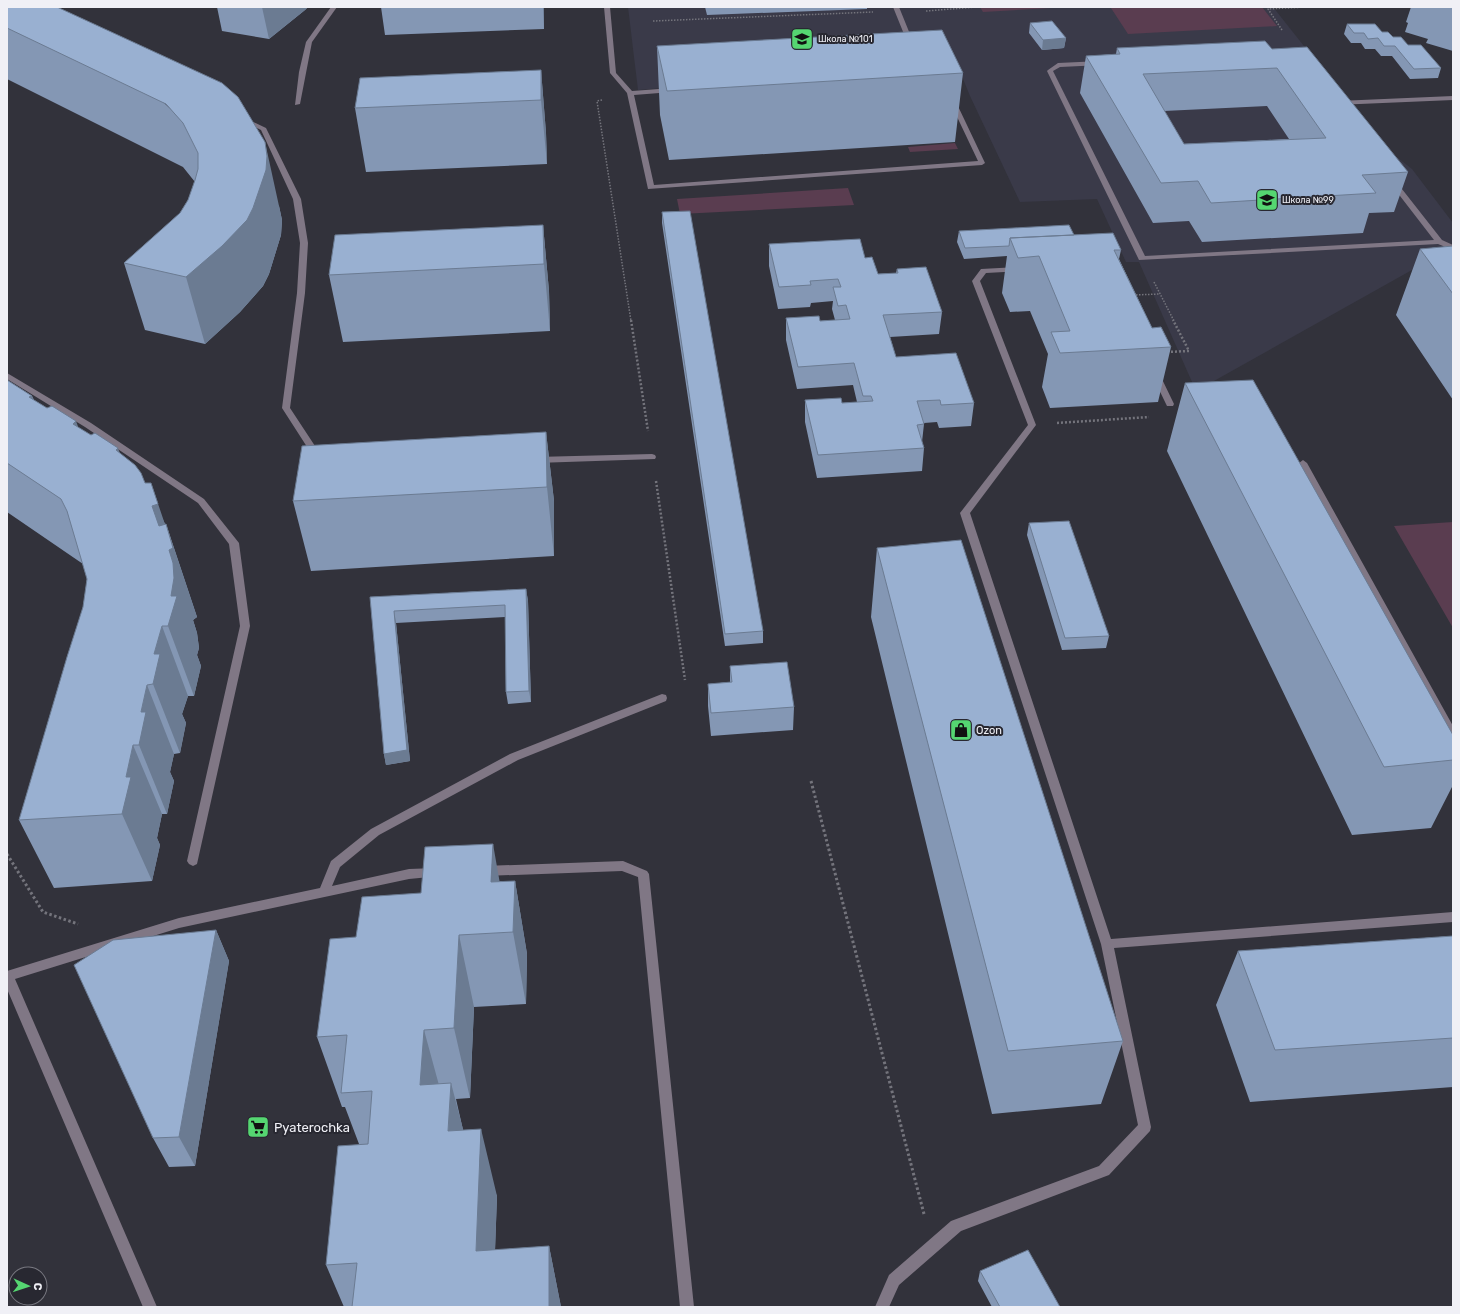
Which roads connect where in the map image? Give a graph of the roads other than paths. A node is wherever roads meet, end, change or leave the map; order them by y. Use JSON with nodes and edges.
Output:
{"nodes":[{"id":1,"x":334,"y":7,"type":"edge"},
{"id":2,"x":607,"y":7,"type":"edge"},
{"id":3,"x":896,"y":9,"type":"edge"},
{"id":4,"x":915,"y":54,"type":"edge"},
{"id":5,"x":682,"y":90,"type":"edge"},
{"id":6,"x":631,"y":95,"type":"junction"},
{"id":7,"x":950,"y":97,"type":"edge"},
{"id":8,"x":1453,"y":98,"type":"edge"},
{"id":9,"x":1332,"y":103,"type":"junction"},
{"id":10,"x":298,"y":104,"type":"dead end"},
{"id":11,"x":236,"y":116,"type":"edge"},
{"id":12,"x":1439,"y":242,"type":"junction"},
{"id":13,"x":1453,"y":248,"type":"edge"},
{"id":14,"x":1023,"y":269,"type":"edge"},
{"id":15,"x":1152,"y":366,"type":"edge"},
{"id":16,"x":7,"y":376,"type":"edge"},
{"id":17,"x":1170,"y":404,"type":"road end"},
{"id":18,"x":327,"y":453,"type":"edge"},
{"id":19,"x":652,"y":457,"type":"road end"},
{"id":20,"x":527,"y":460,"type":"edge"},
{"id":21,"x":1303,"y":463,"type":"dead end"},
{"id":22,"x":662,"y":698,"type":"dead end"},
{"id":23,"x":1453,"y":736,"type":"edge"},
{"id":24,"x":193,"y":861,"type":"dead end"},
{"id":25,"x":472,"y":871,"type":"edge"},
{"id":26,"x":448,"y":872,"type":"edge"},
{"id":27,"x":324,"y":892,"type":"junction"},
{"id":28,"x":1453,"y":917,"type":"edge"},
{"id":29,"x":1107,"y":944,"type":"junction"},
{"id":30,"x":8,"y":976,"type":"edge"},
{"id":31,"x":150,"y":1307,"type":"edge"},
{"id":32,"x":687,"y":1307,"type":"edge"},
{"id":33,"x":882,"y":1307,"type":"edge"}],
"edges":[{"from":1,"to":10,"type":"lane"},
{"from":2,"to":6,"type":"lane"},
{"from":3,"to":4,"type":"lane"},
{"from":5,"to":6,"type":"lane"},
{"from":6,"to":7,"type":"lane"},
{"from":8,"to":9,"type":"lane"},
{"from":9,"to":12,"type":"lane"},
{"from":9,"to":12,"type":"lane"},
{"from":11,"to":18,"type":"lane"},
{"from":12,"to":13,"type":"lane"},
{"from":14,"to":29,"type":"lane"},
{"from":15,"to":17,"type":"lane"},
{"from":16,"to":24,"type":"lane"},
{"from":19,"to":20,"type":"lane"},
{"from":21,"to":23,"type":"lane"},
{"from":22,"to":27,"type":"lane"},
{"from":25,"to":32,"type":"lane"},
{"from":26,"to":27,"type":"lane"},
{"from":27,"to":30,"type":"lane"},
{"from":28,"to":29,"type":"lane"},
{"from":29,"to":33,"type":"lane"},
{"from":30,"to":31,"type":"lane"}]}
